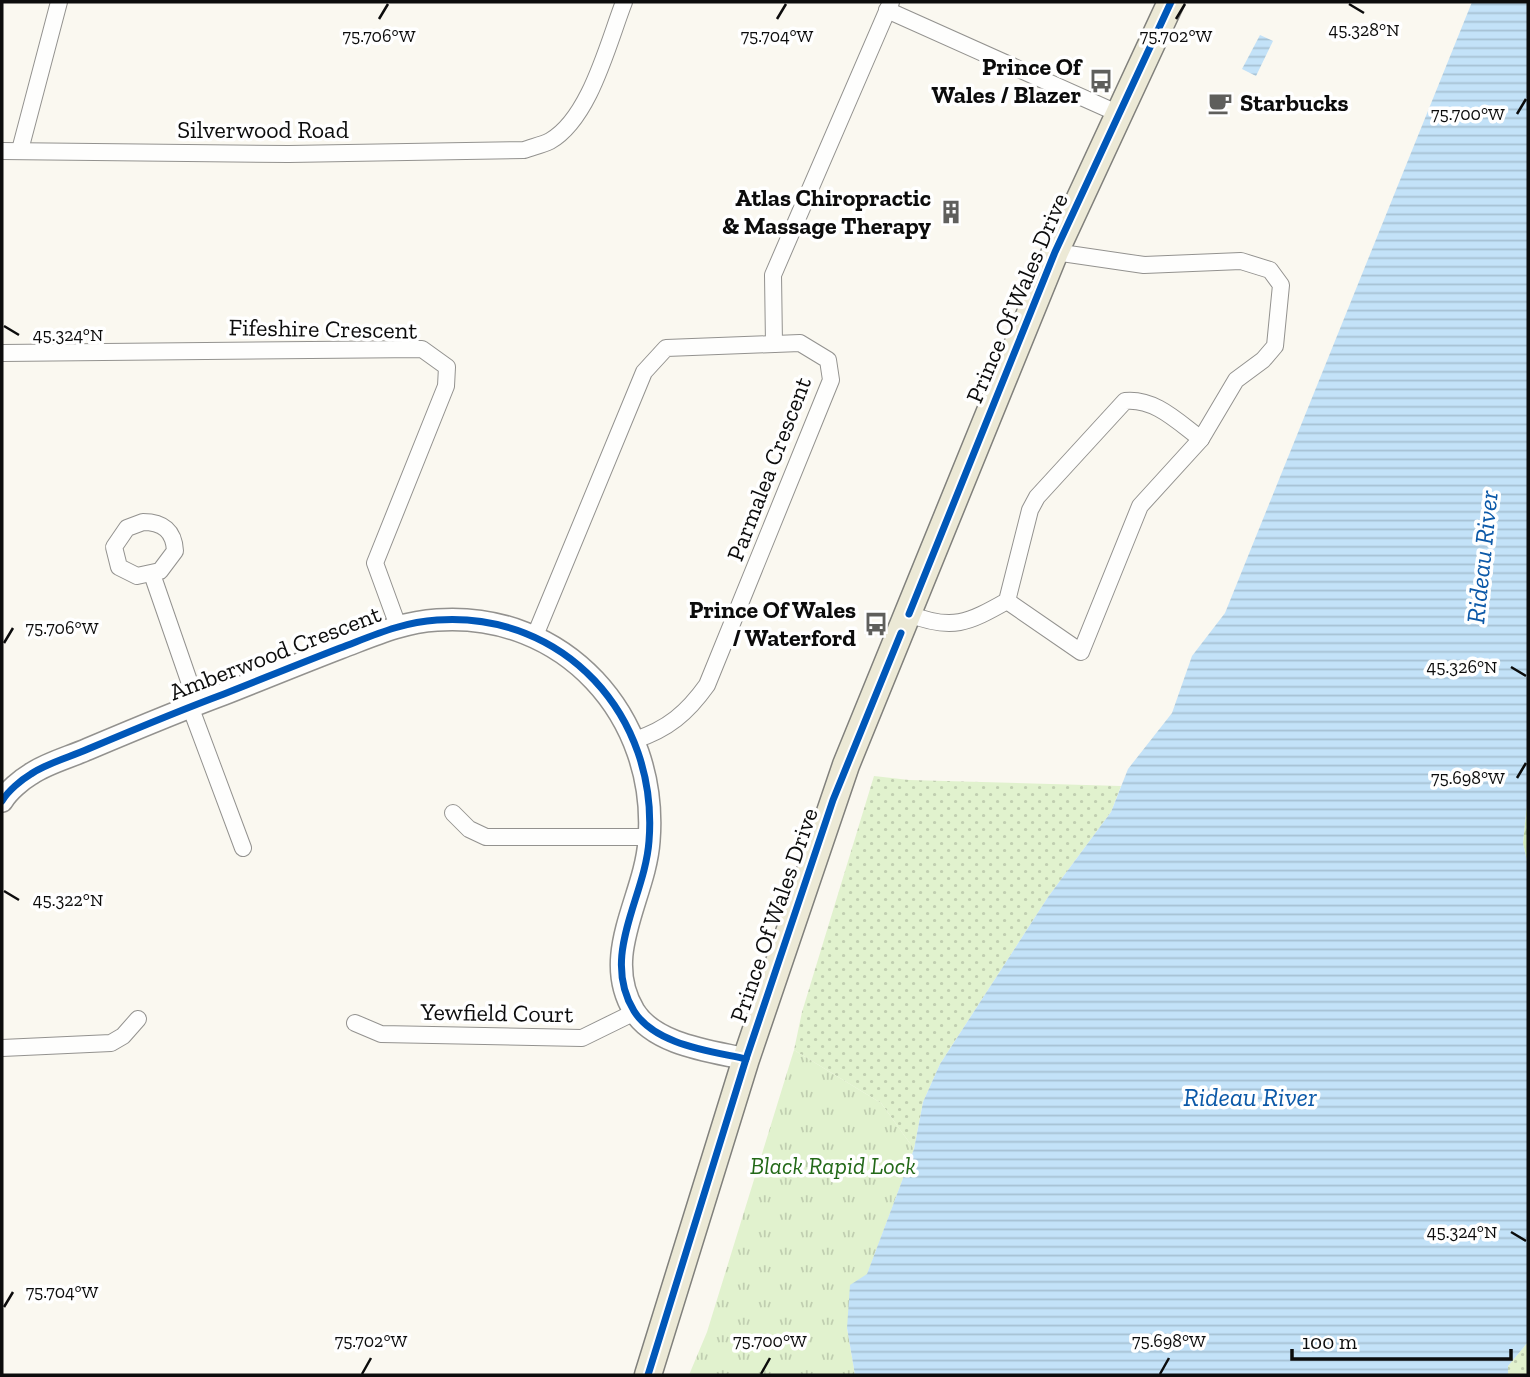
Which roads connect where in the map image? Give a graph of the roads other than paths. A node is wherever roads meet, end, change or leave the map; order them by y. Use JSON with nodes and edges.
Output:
{"nodes":[{"id":1,"x":59,"y":2,"type":"edge"},
{"id":2,"x":624,"y":2,"type":"edge"},
{"id":3,"x":1171,"y":2,"type":"edge"},
{"id":4,"x":889,"y":6,"type":"edge"},
{"id":5,"x":1117,"y":113,"type":"junction"},
{"id":6,"x":20,"y":150,"type":"junction"},
{"id":7,"x":2,"y":151,"type":"edge"},
{"id":8,"x":1055,"y":252,"type":"junction"},
{"id":9,"x":774,"y":344,"type":"junction"},
{"id":10,"x":2,"y":353,"type":"edge"},
{"id":11,"x":1201,"y":439,"type":"junction"},
{"id":12,"x":152,"y":574,"type":"dead end"},
{"id":13,"x":1007,"y":601,"type":"junction"},
{"id":14,"x":909,"y":614,"type":"junction"},
{"id":15,"x":398,"y":626,"type":"junction"},
{"id":16,"x":534,"y":638,"type":"junction"},
{"id":17,"x":193,"y":705,"type":"junction"},
{"id":18,"x":635,"y":740,"type":"junction"},
{"id":19,"x":3,"y":796,"type":"edge"},
{"id":20,"x":453,"y":813,"type":"dead end"},
{"id":21,"x":650,"y":837,"type":"junction"},
{"id":22,"x":243,"y":848,"type":"dead end"},
{"id":23,"x":635,"y":1012,"type":"junction"},
{"id":24,"x":138,"y":1019,"type":"dead end"},
{"id":25,"x":355,"y":1023,"type":"dead end"},
{"id":26,"x":2,"y":1048,"type":"edge"},
{"id":27,"x":746,"y":1059,"type":"junction"},
{"id":28,"x":648,"y":1375,"type":"edge"}],
"edges":[{"from":1,"to":6,"type":"street"},
{"from":2,"to":6,"type":"street","name":"Silverwood Road"},
{"from":3,"to":5,"type":"main road","name":"Prince Of Wales Drive"},
{"from":4,"to":5,"type":"street"},
{"from":4,"to":9,"type":"street"},
{"from":5,"to":8,"type":"main road","name":"Prince Of Wales Drive"},
{"from":6,"to":7,"type":"street","name":"Silverwood Road"},
{"from":8,"to":11,"type":"street"},
{"from":8,"to":14,"type":"main road","name":"Prince Of Wales Drive"},
{"from":9,"to":16,"type":"street","name":"Parmalea Crescent"},
{"from":9,"to":18,"type":"street","name":"Parmalea Crescent"},
{"from":10,"to":15,"type":"street","name":"Fifeshire Crescent"},
{"from":11,"to":13,"type":"street"},
{"from":11,"to":13,"type":"street"},
{"from":12,"to":17,"type":"street"},
{"from":13,"to":14,"type":"street"},
{"from":14,"to":27,"type":"main road","name":"Prince Of Wales Drive"},
{"from":15,"to":16,"type":"street","name":"Amberwood Crescent"},
{"from":15,"to":17,"type":"street","name":"Amberwood Crescent"},
{"from":16,"to":18,"type":"street","name":"Amberwood Crescent"},
{"from":17,"to":19,"type":"street","name":"Amberwood Crescent"},
{"from":17,"to":22,"type":"street"},
{"from":18,"to":21,"type":"street","name":"Amberwood Crescent"},
{"from":20,"to":21,"type":"street"},
{"from":21,"to":23,"type":"street","name":"Amberwood Crescent"},
{"from":23,"to":25,"type":"street","name":"Yewfield Court"},
{"from":23,"to":27,"type":"street"},
{"from":24,"to":26,"type":"street"},
{"from":27,"to":28,"type":"main road","name":"Prince Of Wales Drive"}]}
